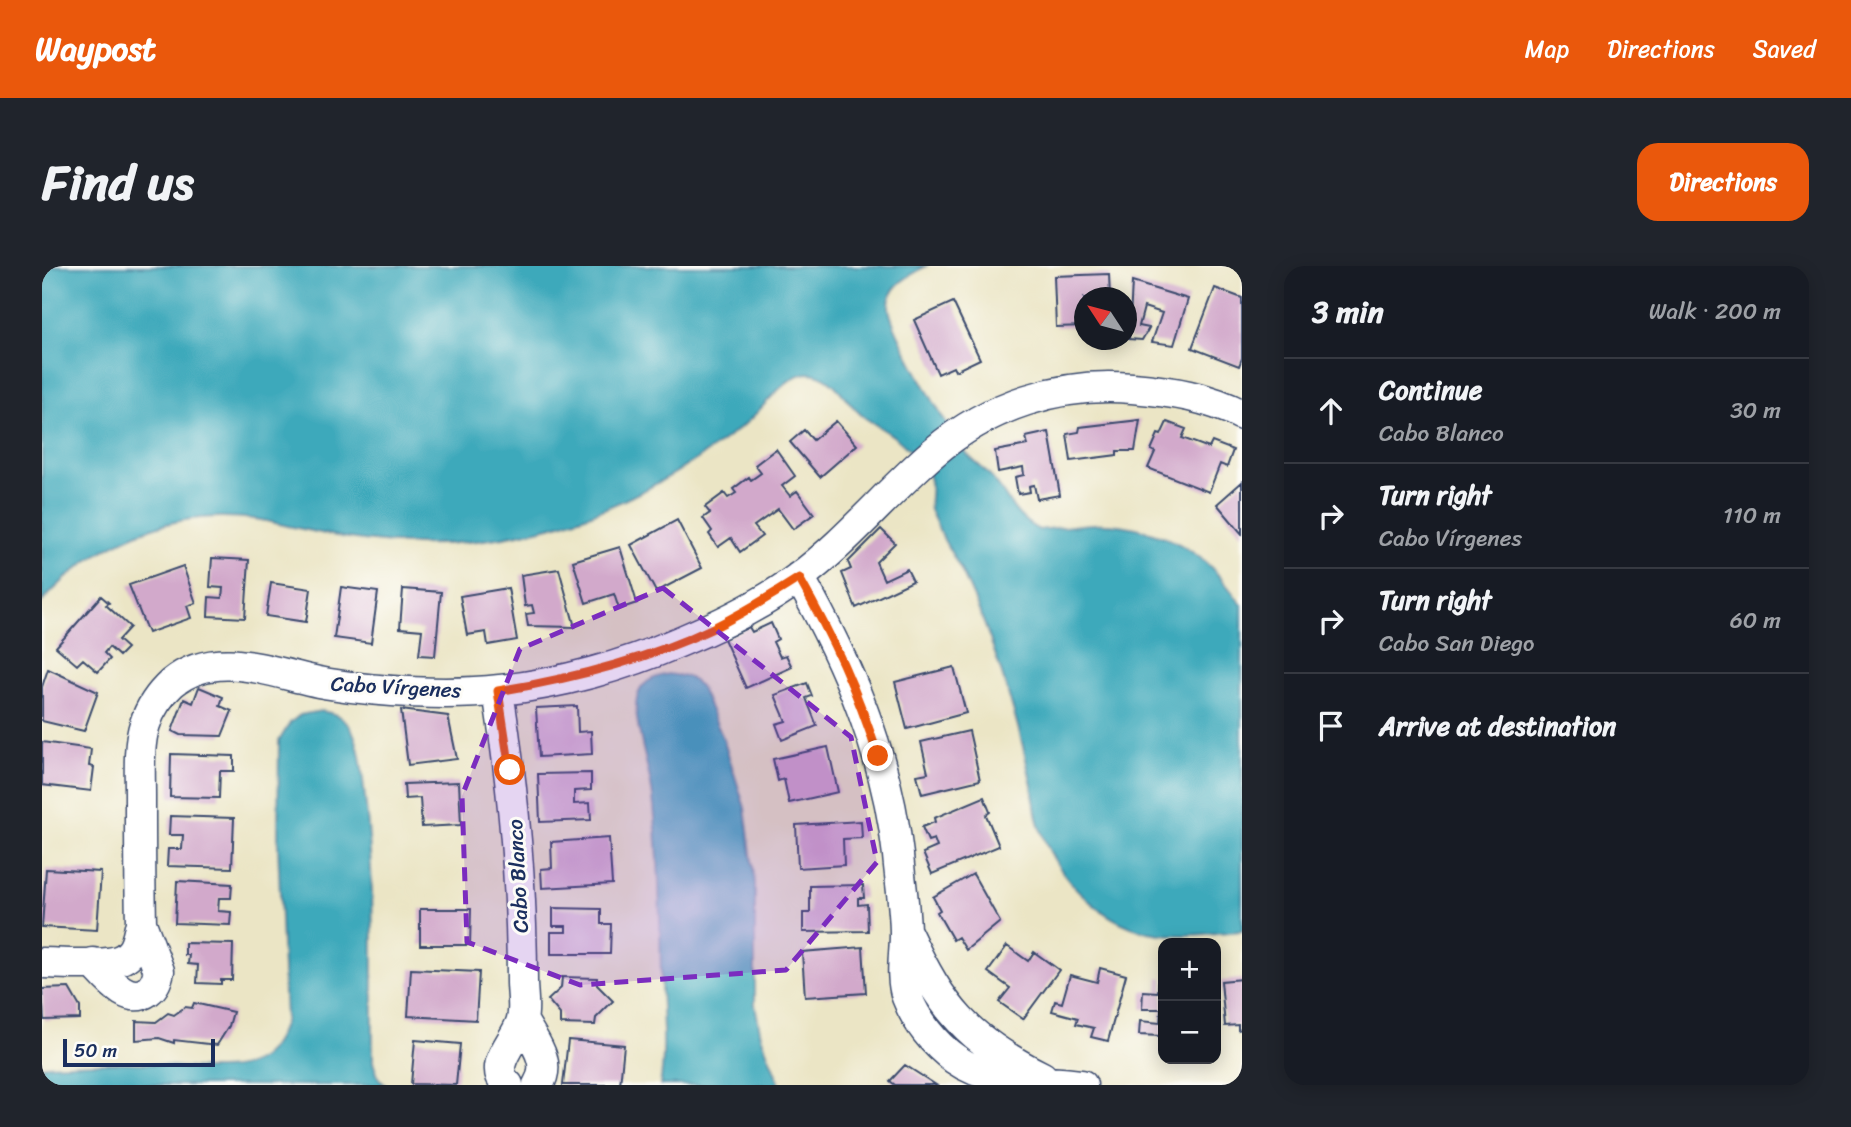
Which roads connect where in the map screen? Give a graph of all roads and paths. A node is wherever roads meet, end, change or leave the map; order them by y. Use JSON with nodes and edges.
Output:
{"nodes":[{"id":1,"x":1242,"y":415,"type":"edge"},
{"id":2,"x":799,"y":578,"type":"junction"},
{"id":3,"x":498,"y":691,"type":"junction"},
{"id":4,"x":141,"y":923,"type":"junction"},
{"id":5,"x":42,"y":963,"type":"edge"},
{"id":6,"x":93,"y":963,"type":"junction"},
{"id":7,"x":522,"y":1020,"type":"junction"},
{"id":8,"x":508,"y":1085,"type":"edge"},
{"id":9,"x":538,"y":1085,"type":"edge"},
{"id":10,"x":1082,"y":1085,"type":"edge"}],
"edges":[{"from":1,"to":2,"type":"street","name":"Cabo Vírgenes"},
{"from":2,"to":3,"type":"street","name":"Cabo Vírgenes"},
{"from":2,"to":10,"type":"street"},
{"from":3,"to":4,"type":"street","name":"Cabo Vírgenes"},
{"from":3,"to":7,"type":"street","name":"Cabo Blanco"},
{"from":4,"to":6,"type":"street","name":"Cabo Vírgenes"},
{"from":4,"to":6,"type":"street"},
{"from":5,"to":6,"type":"street","name":"Cabo Vírgenes"},
{"from":7,"to":8,"type":"street","name":"Cabo Blanco"},
{"from":7,"to":9,"type":"street","name":"Cabo Blanco"}]}
